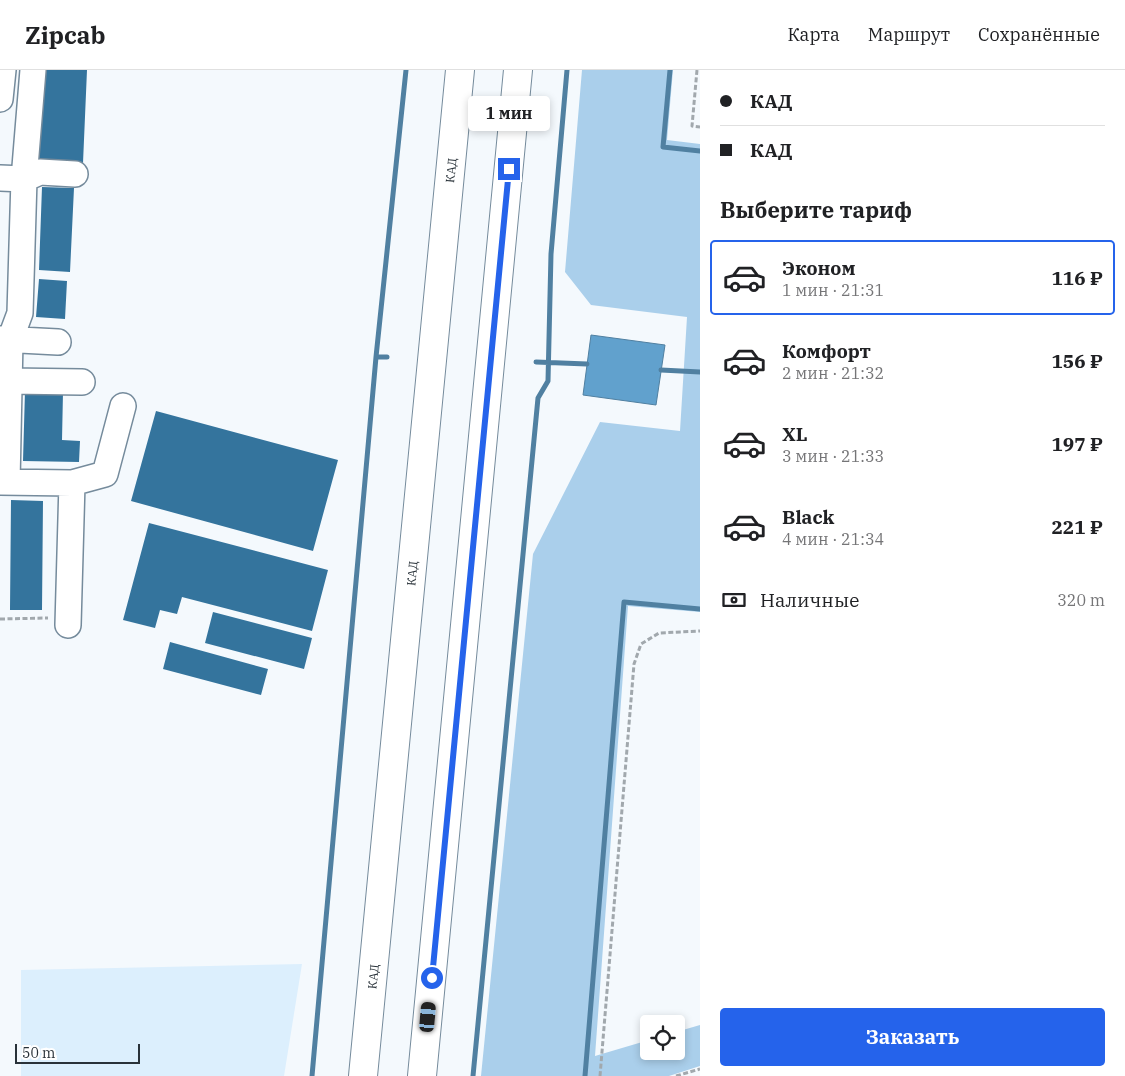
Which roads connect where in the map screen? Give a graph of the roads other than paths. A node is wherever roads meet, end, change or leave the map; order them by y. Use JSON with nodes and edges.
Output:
{"nodes":[{"id":1,"x":3,"y":70,"type":"edge"},
{"id":2,"x":33,"y":70,"type":"edge"},
{"id":3,"x":460,"y":70,"type":"edge"},
{"id":4,"x":518,"y":70,"type":"edge"},
{"id":5,"x":0,"y":99,"type":"edge"},
{"id":6,"x":75,"y":174,"type":"dead end"},
{"id":7,"x":0,"y":178,"type":"edge"},
{"id":8,"x":24,"y":179,"type":"junction"},
{"id":9,"x":5,"y":339,"type":"edge"},
{"id":10,"x":58,"y":342,"type":"dead end"},
{"id":11,"x":9,"y":381,"type":"junction"},
{"id":12,"x":82,"y":382,"type":"dead end"},
{"id":13,"x":123,"y":406,"type":"dead end"},
{"id":14,"x":3,"y":482,"type":"edge"},
{"id":15,"x":72,"y":483,"type":"junction"},
{"id":16,"x":69,"y":622,"type":"road end"},
{"id":17,"x":364,"y":1076,"type":"edge"},
{"id":18,"x":422,"y":1076,"type":"edge"}],
"edges":[{"from":1,"to":5,"type":"street"},
{"from":2,"to":8,"type":"street"},
{"from":3,"to":17,"type":"highway","name":"КАД"},
{"from":4,"to":18,"type":"highway"},
{"from":6,"to":8,"type":"street"},
{"from":7,"to":8,"type":"street"},
{"from":8,"to":9,"type":"street"},
{"from":9,"to":10,"type":"street"},
{"from":9,"to":11,"type":"street"},
{"from":11,"to":12,"type":"street"},
{"from":11,"to":14,"type":"street"},
{"from":13,"to":15,"type":"street"},
{"from":14,"to":15,"type":"street"},
{"from":15,"to":16,"type":"street"}]}
